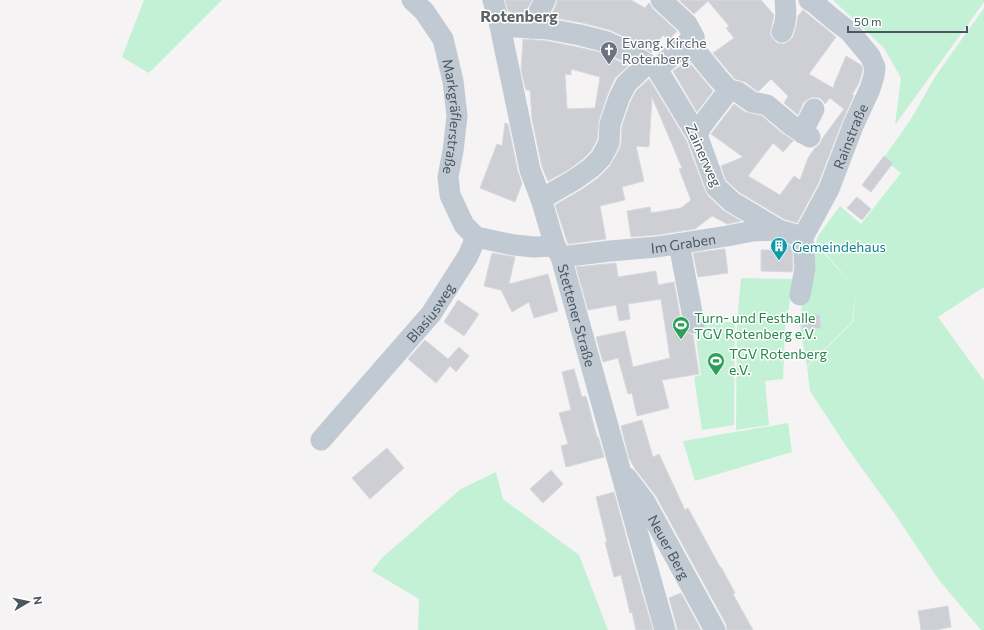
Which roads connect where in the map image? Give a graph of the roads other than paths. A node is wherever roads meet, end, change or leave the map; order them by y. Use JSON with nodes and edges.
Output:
{"nodes":[{"id":1,"x":412,"y":0,"type":"edge"},
{"id":2,"x":493,"y":0,"type":"edge"},
{"id":3,"x":545,"y":0,"type":"edge"},
{"id":4,"x":661,"y":0,"type":"edge"},
{"id":5,"x":784,"y":0,"type":"edge"},
{"id":6,"x":809,"y":0,"type":"edge"},
{"id":7,"x":500,"y":26,"type":"junction"},
{"id":8,"x":531,"y":28,"type":"junction"},
{"id":9,"x":782,"y":32,"type":"dead end"},
{"id":10,"x":694,"y":37,"type":"junction"},
{"id":11,"x":652,"y":67,"type":"junction"},
{"id":12,"x":729,"y":90,"type":"junction"},
{"id":13,"x":814,"y":110,"type":"dead end"},
{"id":14,"x":697,"y":135,"type":"junction"},
{"id":15,"x":541,"y":199,"type":"junction"},
{"id":16,"x":779,"y":230,"type":"junction"},
{"id":17,"x":476,"y":237,"type":"junction"},
{"id":18,"x":803,"y":237,"type":"junction"},
{"id":19,"x":679,"y":244,"type":"junction"},
{"id":20,"x":558,"y":252,"type":"junction"},
{"id":21,"x":800,"y":295,"type":"dead end"},
{"id":22,"x":694,"y":323,"type":"dead end"},
{"id":23,"x":321,"y":440,"type":"dead end"},
{"id":24,"x":619,"y":466,"type":"junction"},
{"id":25,"x":665,"y":630,"type":"edge"},
{"id":26,"x":715,"y":630,"type":"edge"}],
"edges":[{"from":1,"to":17,"type":"street","name":"Markgräflerstraße"},
{"from":2,"to":7,"type":"street","name":"Stettener Straße"},
{"from":3,"to":8,"type":"street"},
{"from":4,"to":10,"type":"street"},
{"from":5,"to":9,"type":"street"},
{"from":6,"to":18,"type":"street","name":"Rainstraße"},
{"from":7,"to":8,"type":"street"},
{"from":7,"to":15,"type":"street","name":"Stettener Straße"},
{"from":8,"to":11,"type":"street"},
{"from":10,"to":11,"type":"street"},
{"from":10,"to":12,"type":"street"},
{"from":11,"to":14,"type":"street","name":"Zainerweg"},
{"from":11,"to":15,"type":"street"},
{"from":12,"to":13,"type":"street"},
{"from":12,"to":14,"type":"street"},
{"from":14,"to":16,"type":"street","name":"Zainerweg"},
{"from":15,"to":20,"type":"street","name":"Stettener Straße"},
{"from":16,"to":18,"type":"street","name":"Im Graben"},
{"from":16,"to":19,"type":"street","name":"Im Graben"},
{"from":17,"to":20,"type":"street"},
{"from":17,"to":23,"type":"street","name":"Blasiusweg"},
{"from":18,"to":21,"type":"street"},
{"from":19,"to":20,"type":"street","name":"Im Graben"},
{"from":19,"to":22,"type":"street"},
{"from":20,"to":24,"type":"street","name":"Stettener Straße"},
{"from":24,"to":25,"type":"street","name":"Stettener Straße"},
{"from":24,"to":26,"type":"street","name":"Neuer Berg"}]}
